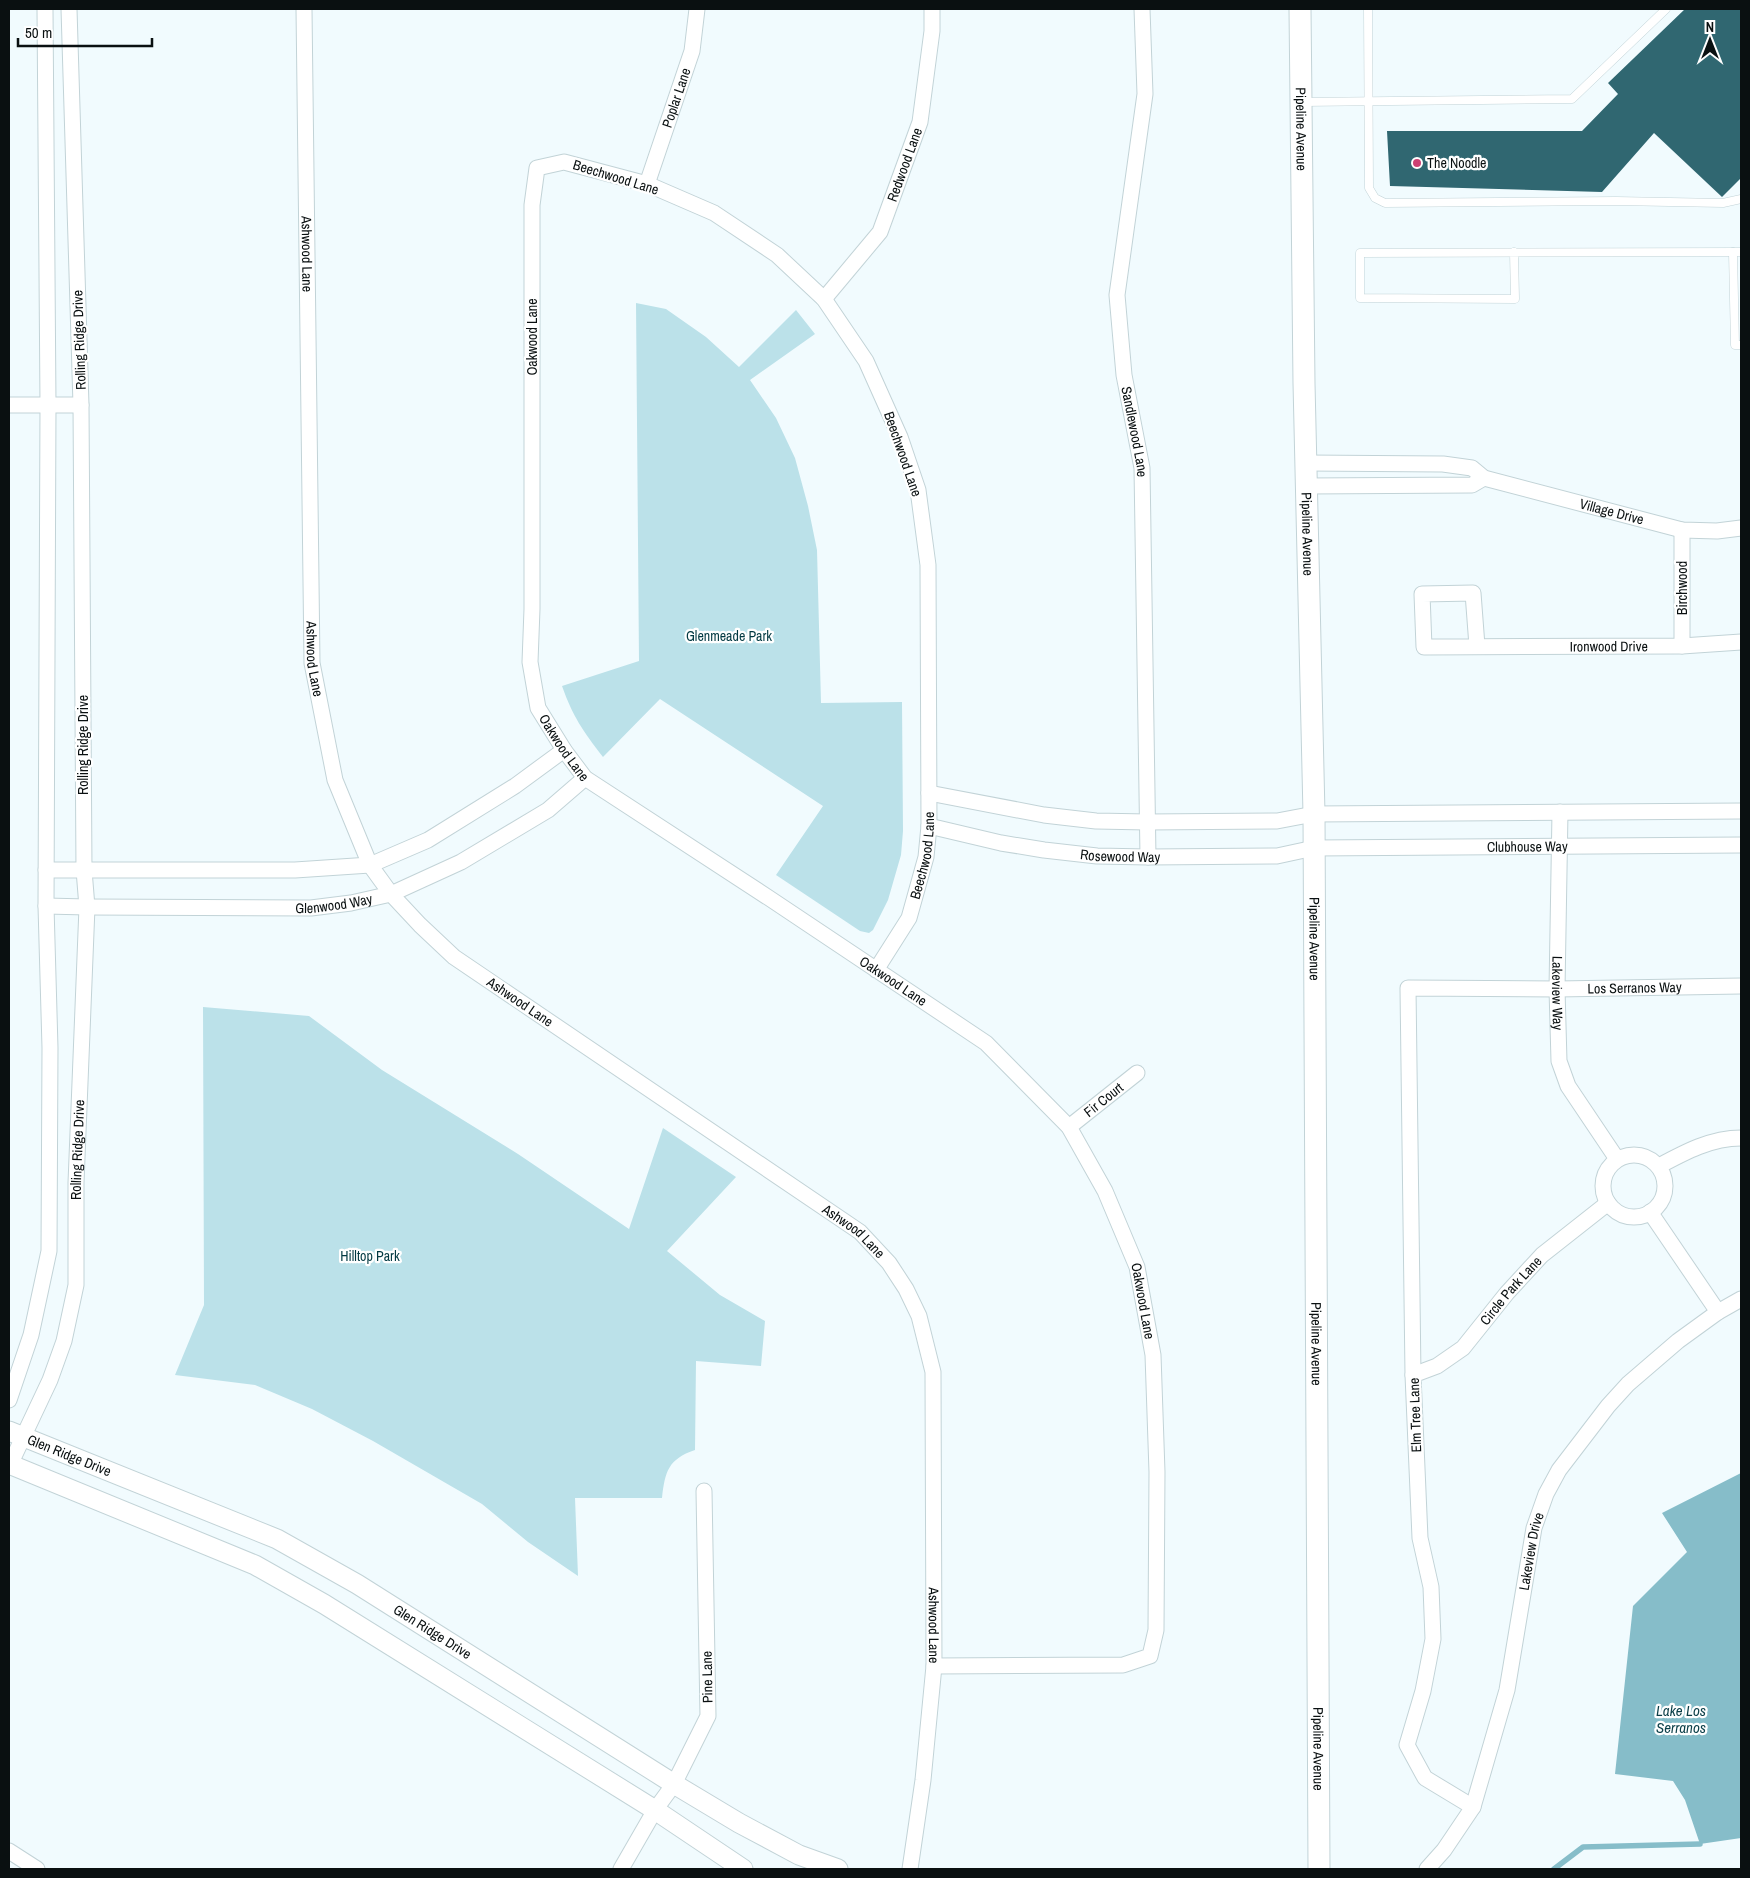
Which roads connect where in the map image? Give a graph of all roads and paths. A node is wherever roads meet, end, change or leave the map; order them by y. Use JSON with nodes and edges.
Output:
{"nodes":[{"id":1,"x":45,"y":9,"type":"edge"},
{"id":2,"x":69,"y":9,"type":"edge"},
{"id":3,"x":304,"y":9,"type":"edge"},
{"id":4,"x":697,"y":9,"type":"edge"},
{"id":5,"x":932,"y":9,"type":"edge"},
{"id":6,"x":1142,"y":9,"type":"edge"},
{"id":7,"x":1300,"y":9,"type":"edge"},
{"id":8,"x":1368,"y":9,"type":"edge"},
{"id":9,"x":1666,"y":9,"type":"edge"},
{"id":10,"x":1301,"y":102,"type":"junction"},
{"id":11,"x":1370,"y":102,"type":"junction"},
{"id":12,"x":537,"y":168,"type":"joint"},
{"id":13,"x":647,"y":184,"type":"junction"},
{"id":14,"x":1741,"y":199,"type":"edge"},
{"id":15,"x":1514,"y":252,"type":"junction"},
{"id":16,"x":1737,"y":252,"type":"edge"},
{"id":17,"x":824,"y":299,"type":"junction"},
{"id":18,"x":1741,"y":345,"type":"edge"},
{"id":19,"x":9,"y":405,"type":"edge"},
{"id":20,"x":48,"y":405,"type":"junction"},
{"id":21,"x":81,"y":405,"type":"junction"},
{"id":22,"x":1306,"y":463,"type":"junction"},
{"id":23,"x":1380,"y":463,"type":"junction"},
{"id":24,"x":1484,"y":478,"type":"junction"},
{"id":25,"x":1381,"y":485,"type":"junction"},
{"id":26,"x":1307,"y":486,"type":"junction"},
{"id":27,"x":1741,"y":528,"type":"edge"},
{"id":28,"x":1682,"y":530,"type":"junction"},
{"id":29,"x":1741,"y":642,"type":"edge"},
{"id":30,"x":1477,"y":646,"type":"junction"},
{"id":31,"x":1682,"y":646,"type":"junction"},
{"id":32,"x":564,"y":750,"type":"junction"},
{"id":33,"x":586,"y":778,"type":"junction"},
{"id":34,"x":929,"y":793,"type":"junction"},
{"id":35,"x":1741,"y":811,"type":"edge"},
{"id":36,"x":1560,"y":812,"type":"junction"},
{"id":37,"x":1314,"y":814,"type":"junction"},
{"id":38,"x":1147,"y":822,"type":"junction"},
{"id":39,"x":929,"y":826,"type":"junction"},
{"id":40,"x":1560,"y":845,"type":"junction"},
{"id":41,"x":1741,"y":845,"type":"edge"},
{"id":42,"x":1314,"y":848,"type":"junction"},
{"id":43,"x":1148,"y":857,"type":"junction"},
{"id":44,"x":370,"y":865,"type":"junction"},
{"id":45,"x":46,"y":870,"type":"junction"},
{"id":46,"x":84,"y":870,"type":"junction"},
{"id":47,"x":391,"y":894,"type":"junction"},
{"id":48,"x":46,"y":906,"type":"junction"},
{"id":49,"x":87,"y":907,"type":"junction"},
{"id":50,"x":876,"y":970,"type":"junction"},
{"id":51,"x":1741,"y":986,"type":"edge"},
{"id":52,"x":1408,"y":988,"type":"joint"},
{"id":53,"x":1556,"y":989,"type":"junction"},
{"id":54,"x":1137,"y":1073,"type":"dead end"},
{"id":55,"x":1069,"y":1127,"type":"junction"},
{"id":56,"x":1741,"y":1138,"type":"edge"},
{"id":57,"x":1618,"y":1159,"type":"junction"},
{"id":58,"x":1659,"y":1166,"type":"junction"},
{"id":59,"x":1608,"y":1203,"type":"junction"},
{"id":60,"x":1650,"y":1212,"type":"junction"},
{"id":61,"x":1741,"y":1299,"type":"edge"},
{"id":62,"x":1718,"y":1312,"type":"junction"},
{"id":63,"x":1414,"y":1375,"type":"junction"},
{"id":64,"x":9,"y":1400,"type":"edge"},
{"id":65,"x":16,"y":1433,"type":"edge"},
{"id":66,"x":9,"y":1465,"type":"edge"},
{"id":67,"x":704,"y":1491,"type":"dead end"},
{"id":68,"x":934,"y":1666,"type":"junction"},
{"id":69,"x":674,"y":1784,"type":"junction"},
{"id":70,"x":1473,"y":1807,"type":"junction"},
{"id":71,"x":655,"y":1810,"type":"junction"},
{"id":72,"x":9,"y":1851,"type":"edge"},
{"id":73,"x":37,"y":1869,"type":"edge"},
{"id":74,"x":621,"y":1869,"type":"edge"},
{"id":75,"x":743,"y":1869,"type":"edge"},
{"id":76,"x":838,"y":1869,"type":"edge"},
{"id":77,"x":910,"y":1869,"type":"edge"},
{"id":78,"x":1319,"y":1869,"type":"edge"},
{"id":79,"x":1427,"y":1869,"type":"edge"}],
"edges":[{"from":1,"to":20,"type":"street","name":"Rolling Ridge Drive"},
{"from":2,"to":21,"type":"street","name":"Rolling Ridge Drive"},
{"from":3,"to":44,"type":"street","name":"Ashwood Lane"},
{"from":4,"to":13,"type":"street","name":"Poplar Lane"},
{"from":5,"to":17,"type":"street","name":"Redwood Lane"},
{"from":6,"to":38,"type":"street","name":"Sandlewood Lane"},
{"from":7,"to":10,"type":"main road","name":"Pipeline Avenue"},
{"from":8,"to":11,"type":"lane"},
{"from":9,"to":11,"type":"lane"},
{"from":10,"to":11,"type":"lane"},
{"from":10,"to":22,"type":"main road","name":"Pipeline Avenue"},
{"from":11,"to":14,"type":"lane"},
{"from":12,"to":13,"type":"street","name":"Beechwood Lane"},
{"from":12,"to":32,"type":"street","name":"Oakwood Lane"},
{"from":13,"to":17,"type":"street","name":"Beechwood Lane"},
{"from":15,"to":15,"type":"lane"},
{"from":15,"to":16,"type":"lane"},
{"from":16,"to":18,"type":"lane"},
{"from":17,"to":34,"type":"street","name":"Beechwood Lane"},
{"from":19,"to":20,"type":"street"},
{"from":20,"to":21,"type":"street"},
{"from":20,"to":45,"type":"street","name":"Rolling Ridge Drive"},
{"from":21,"to":46,"type":"street","name":"Rolling Ridge Drive"},
{"from":22,"to":23,"type":"street","name":"Village Drive"},
{"from":22,"to":26,"type":"main road","name":"Pipeline Avenue"},
{"from":23,"to":24,"type":"street","name":"Village Drive"},
{"from":23,"to":25,"type":"street"},
{"from":24,"to":25,"type":"street"},
{"from":24,"to":28,"type":"street","name":"Village Drive"},
{"from":25,"to":26,"type":"street"},
{"from":26,"to":37,"type":"main road","name":"Pipeline Avenue"},
{"from":27,"to":28,"type":"street","name":"Village Drive"},
{"from":28,"to":31,"type":"street","name":"Birchwood"},
{"from":29,"to":31,"type":"street","name":"Ironwood Drive"},
{"from":30,"to":30,"type":"street","name":"Ironwood Drive"},
{"from":30,"to":31,"type":"street","name":"Ironwood Drive"},
{"from":32,"to":33,"type":"street","name":"Oakwood Lane"},
{"from":32,"to":44,"type":"street"},
{"from":33,"to":47,"type":"street","name":"Glenwood Way"},
{"from":33,"to":50,"type":"street","name":"Oakwood Lane"},
{"from":34,"to":38,"type":"street"},
{"from":34,"to":39,"type":"street","name":"Beechwood Lane"},
{"from":35,"to":36,"type":"street"},
{"from":36,"to":37,"type":"street"},
{"from":36,"to":40,"type":"street","name":"Lakeview Way"},
{"from":37,"to":38,"type":"street"},
{"from":37,"to":42,"type":"main road","name":"Pipeline Avenue"},
{"from":38,"to":43,"type":"street","name":"Sandlewood Lane"},
{"from":39,"to":43,"type":"street","name":"Rosewood Way"},
{"from":39,"to":50,"type":"street","name":"Beechwood Lane"},
{"from":40,"to":41,"type":"street","name":"Clubhouse Way"},
{"from":40,"to":42,"type":"street","name":"Clubhouse Way"},
{"from":40,"to":53,"type":"street","name":"Lakeview Way"},
{"from":42,"to":43,"type":"street","name":"Rosewood Way"},
{"from":42,"to":78,"type":"main road","name":"Pipeline Avenue"},
{"from":44,"to":46,"type":"street"},
{"from":44,"to":47,"type":"street","name":"Ashwood Lane"},
{"from":45,"to":46,"type":"street"},
{"from":45,"to":48,"type":"street","name":"Rolling Ridge Drive"},
{"from":46,"to":49,"type":"street","name":"Rolling Ridge Drive"},
{"from":47,"to":49,"type":"street","name":"Glenwood Way"},
{"from":47,"to":68,"type":"street","name":"Ashwood Lane"},
{"from":48,"to":49,"type":"street","name":"Glenwood Way"},
{"from":48,"to":64,"type":"street","name":"Rolling Ridge Drive"},
{"from":49,"to":65,"type":"street","name":"Rolling Ridge Drive"},
{"from":50,"to":55,"type":"street","name":"Oakwood Lane"},
{"from":51,"to":53,"type":"street","name":"Los Serranos Way"},
{"from":52,"to":53,"type":"street","name":"Los Serranos Way"},
{"from":52,"to":63,"type":"street","name":"Elm Tree Lane"},
{"from":53,"to":57,"type":"street","name":"Lakeview Way"},
{"from":54,"to":55,"type":"street","name":"Fir Court"},
{"from":55,"to":68,"type":"street","name":"Oakwood Lane"},
{"from":56,"to":58,"type":"street"},
{"from":57,"to":58,"type":"street"},
{"from":57,"to":59,"type":"street"},
{"from":58,"to":60,"type":"street"},
{"from":59,"to":60,"type":"street"},
{"from":59,"to":63,"type":"street","name":"Circle Park Lane"},
{"from":60,"to":62,"type":"street"},
{"from":61,"to":62,"type":"street","name":"Lakeview Drive"},
{"from":62,"to":70,"type":"street","name":"Lakeview Drive"},
{"from":63,"to":70,"type":"street","name":"Elm Tree Lane"},
{"from":65,"to":66,"type":"street","name":"Rolling Ridge Drive"},
{"from":65,"to":69,"type":"street","name":"Glen Ridge Drive"},
{"from":66,"to":71,"type":"street"},
{"from":67,"to":69,"type":"street","name":"Pine Lane"},
{"from":68,"to":77,"type":"street","name":"Ashwood Lane"},
{"from":69,"to":71,"type":"street","name":"Pine Lane"},
{"from":69,"to":76,"type":"street","name":"Glen Ridge Drive"},
{"from":70,"to":79,"type":"street","name":"Lakeview Drive"},
{"from":71,"to":74,"type":"street","name":"Pine Lane"},
{"from":71,"to":75,"type":"street"},
{"from":72,"to":73,"type":"street"}]}
